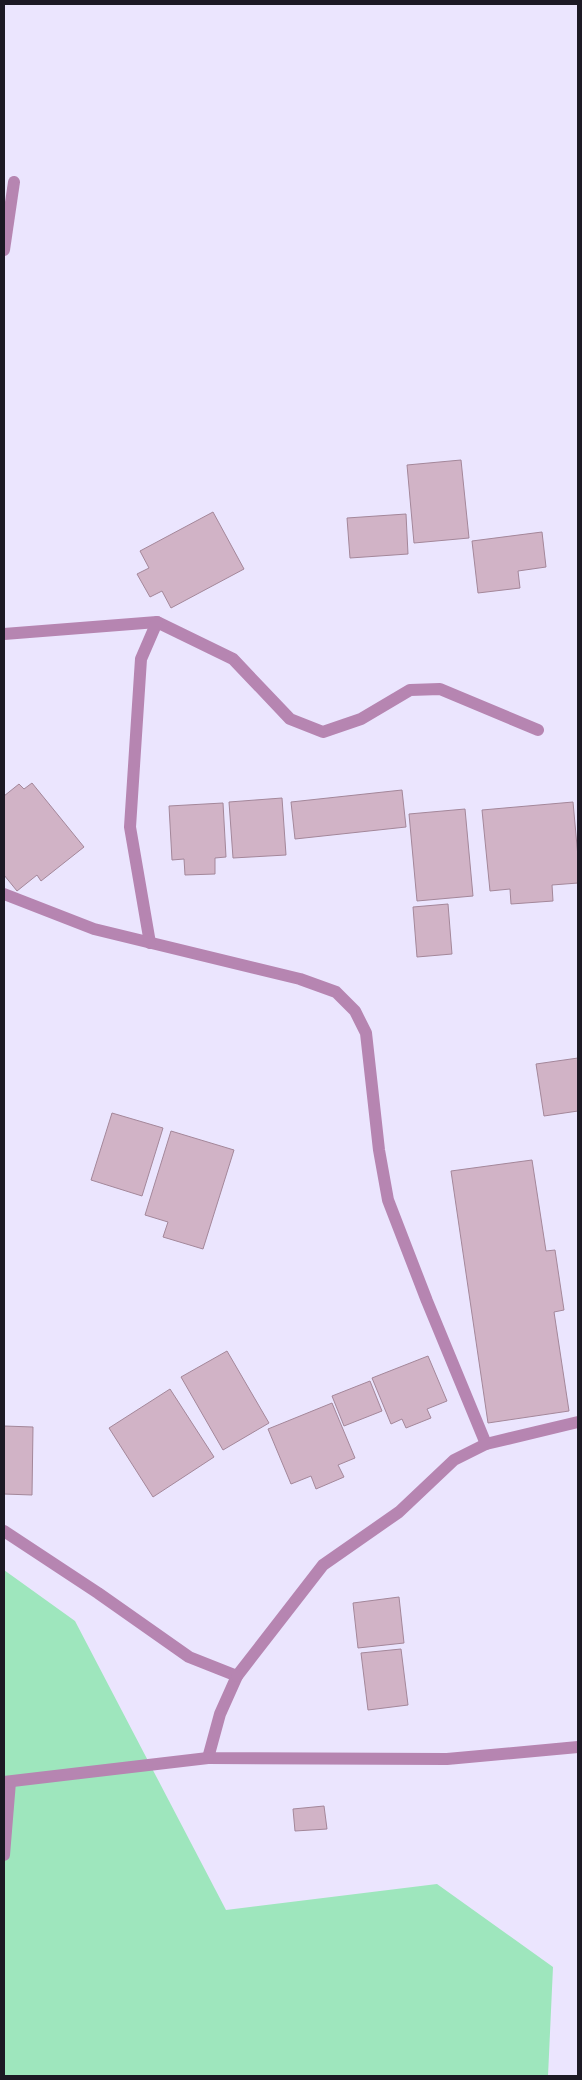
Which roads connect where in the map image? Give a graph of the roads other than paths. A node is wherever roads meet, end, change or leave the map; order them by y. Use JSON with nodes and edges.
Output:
{"nodes":[{"id":1,"x":14,"y":182,"type":"dead end"},
{"id":2,"x":4,"y":250,"type":"edge"},
{"id":3,"x":157,"y":622,"type":"junction"},
{"id":4,"x":4,"y":634,"type":"edge"},
{"id":5,"x":538,"y":730,"type":"dead end"},
{"id":6,"x":4,"y":894,"type":"edge"},
{"id":7,"x":150,"y":943,"type":"junction"},
{"id":8,"x":578,"y":1422,"type":"edge"},
{"id":9,"x":486,"y":1444,"type":"junction"},
{"id":10,"x":4,"y":1532,"type":"edge"},
{"id":11,"x":237,"y":1676,"type":"junction"},
{"id":12,"x":578,"y":1747,"type":"edge"},
{"id":13,"x":208,"y":1758,"type":"junction"},
{"id":14,"x":7,"y":1782,"type":"edge"},
{"id":15,"x":4,"y":1855,"type":"edge"}],
"edges":[{"from":1,"to":2,"type":"street"},
{"from":3,"to":4,"type":"street"},
{"from":3,"to":5,"type":"street"},
{"from":3,"to":7,"type":"street"},
{"from":6,"to":7,"type":"street"},
{"from":7,"to":9,"type":"street"},
{"from":8,"to":9,"type":"street"},
{"from":9,"to":11,"type":"street"},
{"from":10,"to":11,"type":"street"},
{"from":11,"to":13,"type":"street"},
{"from":12,"to":13,"type":"street"},
{"from":13,"to":14,"type":"street"},
{"from":14,"to":15,"type":"street"}]}
